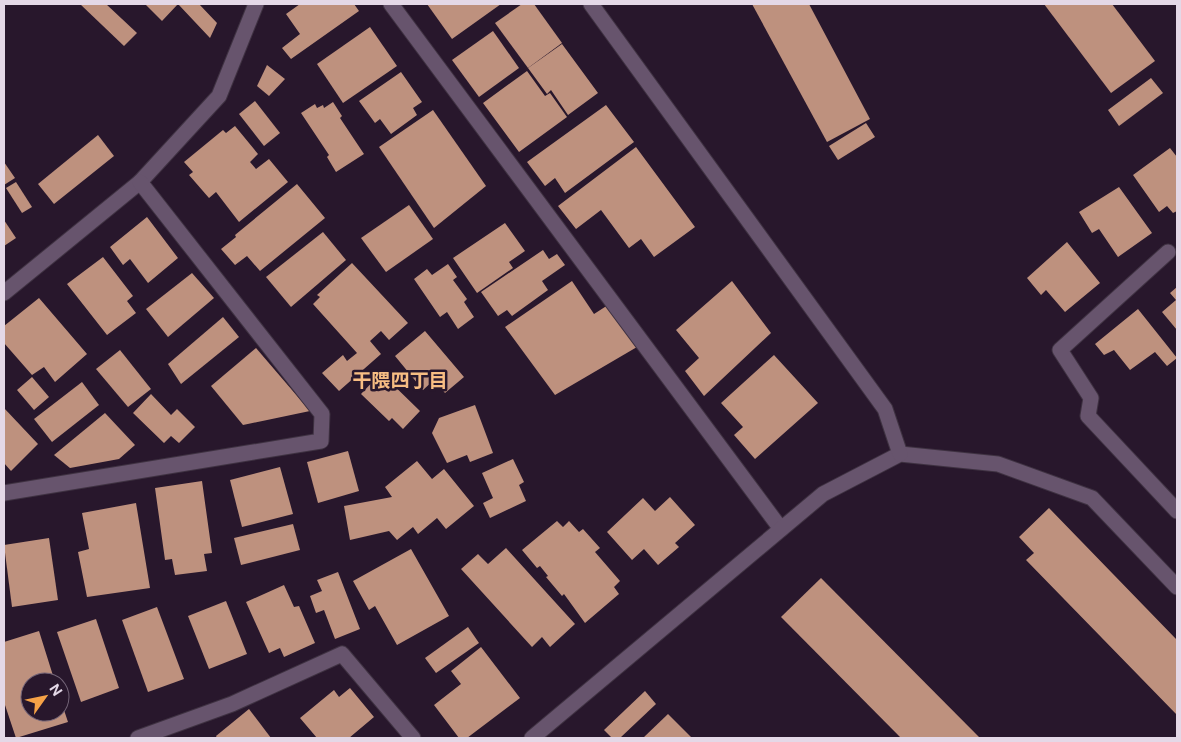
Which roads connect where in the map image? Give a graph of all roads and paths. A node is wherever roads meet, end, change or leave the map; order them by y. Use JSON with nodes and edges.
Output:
{"nodes":[{"id":1,"x":256,"y":4,"type":"edge"},
{"id":2,"x":391,"y":4,"type":"edge"},
{"id":3,"x":591,"y":4,"type":"edge"},
{"id":4,"x":140,"y":182,"type":"junction"},
{"id":5,"x":1168,"y":252,"type":"dead end"},
{"id":6,"x":4,"y":293,"type":"edge"},
{"id":7,"x":900,"y":454,"type":"junction"},
{"id":8,"x":4,"y":494,"type":"edge"},
{"id":9,"x":1177,"y":511,"type":"edge"},
{"id":10,"x":781,"y":529,"type":"junction"},
{"id":11,"x":1177,"y":587,"type":"edge"},
{"id":12,"x":138,"y":738,"type":"edge"},
{"id":13,"x":413,"y":738,"type":"edge"},
{"id":14,"x":532,"y":738,"type":"edge"}],
"edges":[{"from":1,"to":4,"type":"street"},
{"from":2,"to":10,"type":"street"},
{"from":3,"to":7,"type":"street"},
{"from":4,"to":6,"type":"street"},
{"from":4,"to":8,"type":"street"},
{"from":5,"to":9,"type":"street"},
{"from":7,"to":10,"type":"street"},
{"from":7,"to":11,"type":"street"},
{"from":10,"to":14,"type":"street"},
{"from":12,"to":13,"type":"street"}]}
